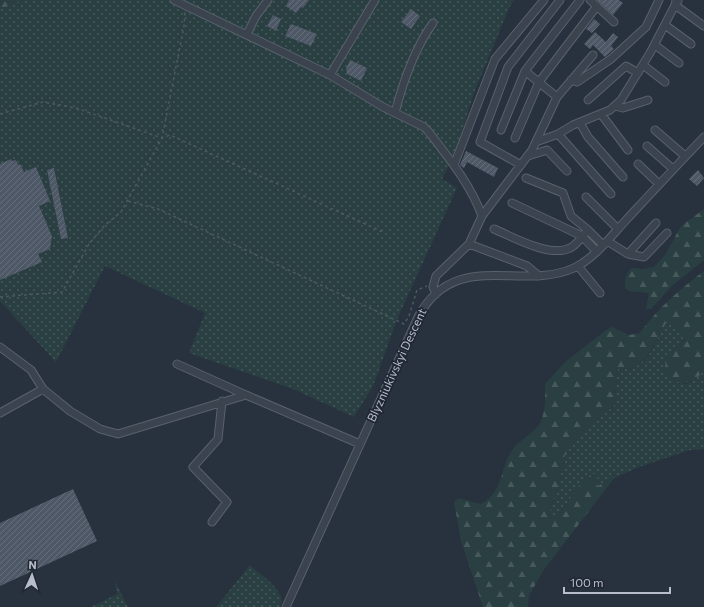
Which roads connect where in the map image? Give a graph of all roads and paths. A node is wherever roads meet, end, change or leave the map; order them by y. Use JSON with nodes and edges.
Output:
{"nodes":[{"id":1,"x":174,"y":0,"type":"edge"},
{"id":2,"x":268,"y":0,"type":"edge"},
{"id":3,"x":376,"y":0,"type":"edge"},
{"id":4,"x":544,"y":0,"type":"edge"},
{"id":5,"x":560,"y":0,"type":"edge"},
{"id":6,"x":580,"y":0,"type":"edge"},
{"id":7,"x":590,"y":0,"type":"edge"},
{"id":8,"x":659,"y":0,"type":"edge"},
{"id":9,"x":677,"y":2,"type":"edge"},
{"id":10,"x":185,"y":5,"type":"junction"},
{"id":11,"x":597,"y":6,"type":"junction"},
{"id":12,"x":614,"y":22,"type":"dead end"},
{"id":13,"x":433,"y":23,"type":"dead end"},
{"id":14,"x":665,"y":25,"type":"junction"},
{"id":15,"x":704,"y":26,"type":"edge"},
{"id":16,"x":247,"y":34,"type":"junction"},
{"id":17,"x":691,"y":44,"type":"dead end"},
{"id":18,"x":655,"y":45,"type":"junction"},
{"id":19,"x":593,"y":55,"type":"dead end"},
{"id":20,"x":679,"y":63,"type":"dead end"},
{"id":21,"x":643,"y":65,"type":"junction"},
{"id":22,"x":525,"y":71,"type":"junction"},
{"id":23,"x":638,"y":73,"type":"junction"},
{"id":24,"x":330,"y":75,"type":"junction"},
{"id":25,"x":571,"y":80,"type":"junction"},
{"id":26,"x":539,"y":82,"type":"junction"},
{"id":27,"x":664,"y":82,"type":"dead end"},
{"id":28,"x":557,"y":96,"type":"junction"},
{"id":29,"x":588,"y":100,"type":"dead end"},
{"id":30,"x":648,"y":100,"type":"dead end"},
{"id":31,"x":615,"y":106,"type":"junction"},
{"id":32,"x":395,"y":113,"type":"junction"},
{"id":33,"x":0,"y":114,"type":"edge"},
{"id":34,"x":601,"y":114,"type":"junction"},
{"id":35,"x":580,"y":123,"type":"junction"},
{"id":36,"x":501,"y":130,"type":"dead end"},
{"id":37,"x":655,"y":130,"type":"dead end"},
{"id":38,"x":558,"y":134,"type":"junction"},
{"id":39,"x":704,"y":137,"type":"edge"},
{"id":40,"x":162,"y":138,"type":"junction"},
{"id":41,"x":515,"y":138,"type":"dead end"},
{"id":42,"x":536,"y":142,"type":"junction"},
{"id":43,"x":647,"y":146,"type":"dead end"},
{"id":44,"x":628,"y":150,"type":"dead end"},
{"id":45,"x":528,"y":156,"type":"junction"},
{"id":46,"x":685,"y":156,"type":"junction"},
{"id":47,"x":638,"y":164,"type":"dead end"},
{"id":48,"x":454,"y":165,"type":"junction"},
{"id":49,"x":521,"y":165,"type":"junction"},
{"id":50,"x":673,"y":169,"type":"junction"},
{"id":51,"x":567,"y":171,"type":"dead end"},
{"id":52,"x":623,"y":176,"type":"dead end"},
{"id":53,"x":526,"y":178,"type":"dead end"},
{"id":54,"x":659,"y":184,"type":"junction"},
{"id":55,"x":611,"y":194,"type":"dead end"},
{"id":56,"x":586,"y":197,"type":"dead end"},
{"id":57,"x":128,"y":201,"type":"junction"},
{"id":58,"x":512,"y":203,"type":"dead end"},
{"id":59,"x":482,"y":216,"type":"junction"},
{"id":60,"x":656,"y":224,"type":"dead end"},
{"id":61,"x":494,"y":229,"type":"dead end"},
{"id":62,"x":618,"y":229,"type":"junction"},
{"id":63,"x":588,"y":230,"type":"junction"},
{"id":64,"x":385,"y":233,"type":"dead end"},
{"id":65,"x":667,"y":233,"type":"dead end"},
{"id":66,"x":582,"y":236,"type":"junction"},
{"id":67,"x":605,"y":243,"type":"junction"},
{"id":68,"x":469,"y":244,"type":"junction"},
{"id":69,"x":596,"y":251,"type":"junction"},
{"id":70,"x":628,"y":254,"type":"junction"},
{"id":71,"x":578,"y":266,"type":"junction"},
{"id":72,"x":539,"y":276,"type":"junction"},
{"id":73,"x":428,"y":285,"type":"dead end"},
{"id":74,"x":436,"y":294,"type":"junction"},
{"id":75,"x":600,"y":294,"type":"dead end"},
{"id":76,"x":0,"y":297,"type":"edge"},
{"id":77,"x":0,"y":347,"type":"edge"},
{"id":78,"x":177,"y":364,"type":"dead end"},
{"id":79,"x":43,"y":389,"type":"junction"},
{"id":80,"x":246,"y":395,"type":"junction"},
{"id":81,"x":222,"y":401,"type":"junction"},
{"id":82,"x":0,"y":413,"type":"edge"},
{"id":83,"x":360,"y":444,"type":"junction"},
{"id":84,"x":212,"y":522,"type":"dead end"},
{"id":85,"x":286,"y":607,"type":"edge"}],
"edges":[{"from":1,"to":10,"type":"street"},
{"from":2,"to":16,"type":"street"},
{"from":3,"to":24,"type":"street"},
{"from":4,"to":48,"type":"street"},
{"from":5,"to":49,"type":"street"},
{"from":6,"to":22,"type":"street"},
{"from":7,"to":11,"type":"street"},
{"from":8,"to":25,"type":"street"},
{"from":9,"to":14,"type":"street"},
{"from":9,"to":15,"type":"street"},
{"from":10,"to":16,"type":"street"},
{"from":10,"to":40,"type":"path"},
{"from":11,"to":12,"type":"street"},
{"from":11,"to":26,"type":"street"},
{"from":13,"to":32,"type":"street"},
{"from":14,"to":17,"type":"street"},
{"from":14,"to":18,"type":"street"},
{"from":16,"to":24,"type":"street"},
{"from":18,"to":20,"type":"street"},
{"from":18,"to":21,"type":"street"},
{"from":19,"to":25,"type":"street"},
{"from":21,"to":23,"type":"street"},
{"from":21,"to":27,"type":"street"},
{"from":22,"to":26,"type":"street"},
{"from":22,"to":36,"type":"street"},
{"from":23,"to":29,"type":"street"},
{"from":23,"to":31,"type":"street"},
{"from":24,"to":32,"type":"street"},
{"from":25,"to":28,"type":"street"},
{"from":26,"to":28,"type":"street"},
{"from":26,"to":41,"type":"street"},
{"from":28,"to":42,"type":"street"},
{"from":30,"to":31,"type":"street"},
{"from":31,"to":34,"type":"street"},
{"from":32,"to":48,"type":"street"},
{"from":33,"to":40,"type":"path"},
{"from":34,"to":35,"type":"street"},
{"from":34,"to":44,"type":"street"},
{"from":35,"to":38,"type":"street"},
{"from":35,"to":52,"type":"street"},
{"from":37,"to":46,"type":"street"},
{"from":38,"to":42,"type":"street"},
{"from":38,"to":55,"type":"street"},
{"from":39,"to":46,"type":"street","name":"Blyzniukivskyi Descent"},
{"from":40,"to":57,"type":"path"},
{"from":40,"to":64,"type":"path"},
{"from":42,"to":45,"type":"street"},
{"from":43,"to":50,"type":"street"},
{"from":45,"to":49,"type":"street"},
{"from":45,"to":51,"type":"street"},
{"from":46,"to":50,"type":"street","name":"Blyzniukivskyi Descent"},
{"from":47,"to":54,"type":"street"},
{"from":48,"to":59,"type":"street"},
{"from":49,"to":59,"type":"street"},
{"from":50,"to":54,"type":"street","name":"Blyzniukivskyi Descent"},
{"from":53,"to":63,"type":"street"},
{"from":54,"to":62,"type":"street","name":"Blyzniukivskyi Descent"},
{"from":56,"to":62,"type":"street"},
{"from":57,"to":73,"type":"path"},
{"from":57,"to":76,"type":"path"},
{"from":58,"to":66,"type":"street"},
{"from":59,"to":68,"type":"street"},
{"from":60,"to":70,"type":"street"},
{"from":61,"to":66,"type":"street"},
{"from":62,"to":67,"type":"street","name":"Blyzniukivskyi Descent"},
{"from":63,"to":66,"type":"street"},
{"from":63,"to":67,"type":"street"},
{"from":65,"to":70,"type":"street"},
{"from":66,"to":69,"type":"street"},
{"from":67,"to":69,"type":"street","name":"Blyzniukivskyi Descent"},
{"from":67,"to":70,"type":"street"},
{"from":68,"to":72,"type":"street"},
{"from":68,"to":74,"type":"street"},
{"from":69,"to":71,"type":"street","name":"Blyzniukivskyi Descent"},
{"from":71,"to":72,"type":"street","name":"Blyzniukivskyi Descent"},
{"from":71,"to":75,"type":"street"},
{"from":72,"to":74,"type":"street","name":"Blyzniukivskyi Descent"},
{"from":74,"to":83,"type":"street","name":"Blyzniukivskyi Descent"},
{"from":77,"to":79,"type":"street"},
{"from":78,"to":80,"type":"street"},
{"from":79,"to":81,"type":"street"},
{"from":79,"to":82,"type":"street"},
{"from":80,"to":81,"type":"street"},
{"from":80,"to":83,"type":"street"},
{"from":81,"to":84,"type":"street"},
{"from":83,"to":85,"type":"street","name":"Blyzniukivskyi Descent"}]}
